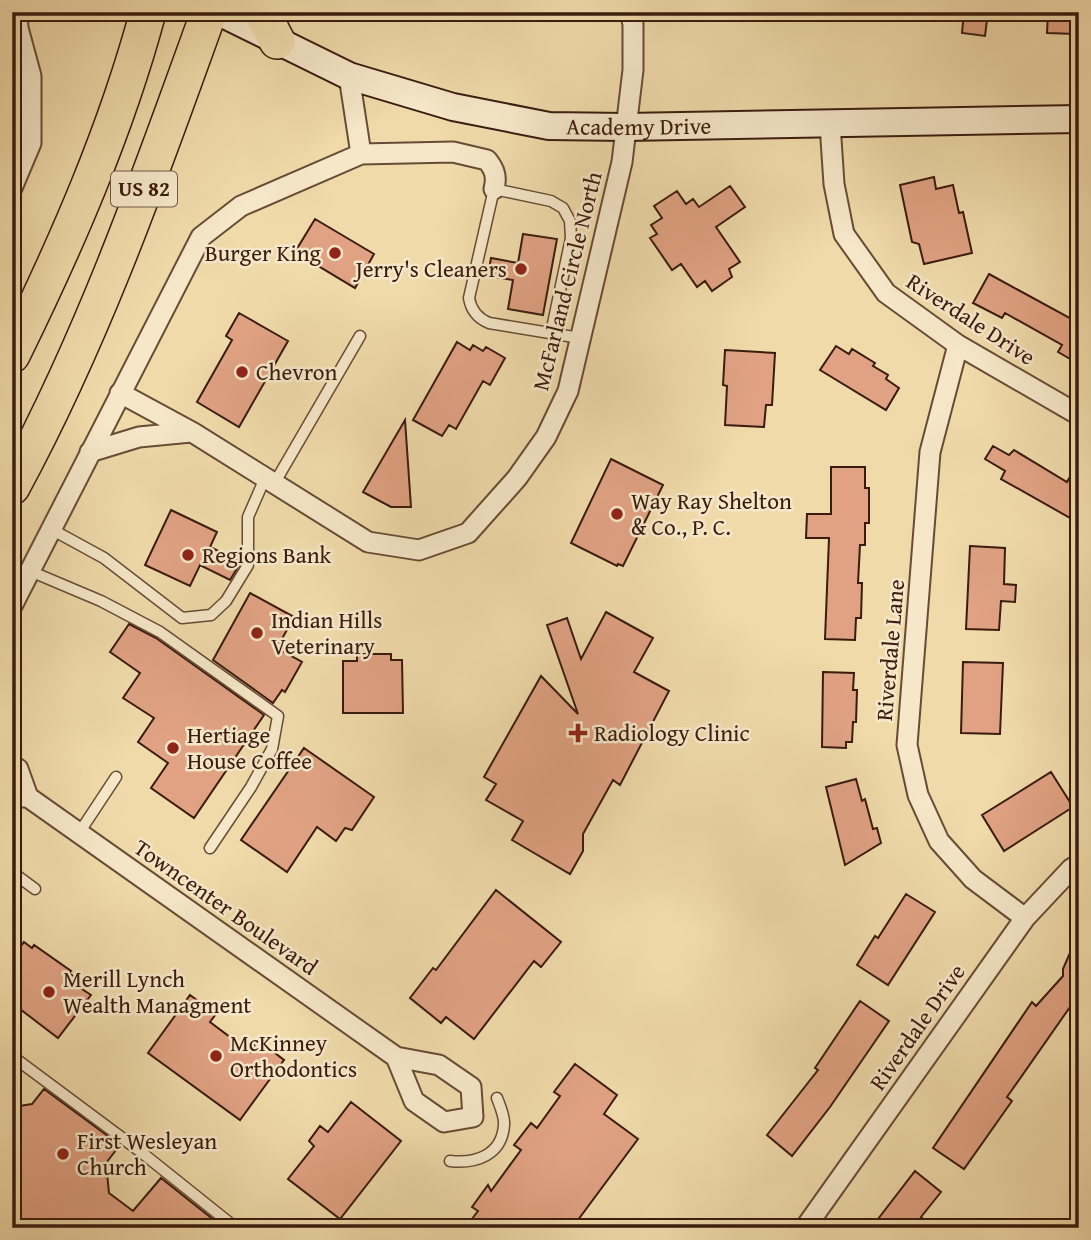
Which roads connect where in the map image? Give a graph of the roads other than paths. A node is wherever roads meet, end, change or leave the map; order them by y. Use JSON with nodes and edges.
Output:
{"nodes":[{"id":1,"x":17,"y":12,"type":"edge"},
{"id":2,"x":148,"y":12,"type":"edge"},
{"id":3,"x":209,"y":12,"type":"edge"},
{"id":4,"x":219,"y":12,"type":"edge"},
{"id":5,"x":630,"y":12,"type":"edge"},
{"id":6,"x":269,"y":27,"type":"edge"},
{"id":7,"x":349,"y":76,"type":"junction"},
{"id":8,"x":1079,"y":119,"type":"edge"},
{"id":9,"x":830,"y":124,"type":"junction"},
{"id":10,"x":626,"y":127,"type":"junction"},
{"id":11,"x":362,"y":154,"type":"junction"},
{"id":12,"x":12,"y":188,"type":"edge"},
{"id":13,"x":494,"y":189,"type":"junction"},
{"id":14,"x":551,"y":333,"type":"junction"},
{"id":15,"x":360,"y":336,"type":"dead end"},
{"id":16,"x":580,"y":338,"type":"junction"},
{"id":17,"x":958,"y":345,"type":"junction"},
{"id":18,"x":12,"y":355,"type":"edge"},
{"id":19,"x":120,"y":393,"type":"junction"},
{"id":20,"x":1079,"y":415,"type":"edge"},
{"id":21,"x":192,"y":432,"type":"junction"},
{"id":22,"x":90,"y":452,"type":"junction"},
{"id":23,"x":269,"y":481,"type":"junction"},
{"id":24,"x":12,"y":487,"type":"edge"},
{"id":25,"x":51,"y":529,"type":"junction"},
{"id":26,"x":30,"y":571,"type":"junction"},
{"id":27,"x":12,"y":606,"type":"edge"},
{"id":28,"x":12,"y":765,"type":"edge"},
{"id":29,"x":116,"y":777,"type":"dead end"},
{"id":30,"x":20,"y":797,"type":"edge"},
{"id":31,"x":79,"y":833,"type":"junction"},
{"id":32,"x":210,"y":848,"type":"dead end"},
{"id":33,"x":1079,"y":864,"type":"edge"},
{"id":34,"x":12,"y":872,"type":"edge"},
{"id":35,"x":35,"y":889,"type":"dead end"},
{"id":36,"x":1025,"y":918,"type":"junction"},
{"id":37,"x":12,"y":1056,"type":"edge"},
{"id":38,"x":396,"y":1057,"type":"dead end"},
{"id":39,"x":497,"y":1098,"type":"dead end"},
{"id":40,"x":450,"y":1161,"type":"dead end"},
{"id":41,"x":236,"y":1228,"type":"edge"},
{"id":42,"x":805,"y":1228,"type":"edge"}],
"edges":[{"from":1,"to":12,"type":"street"},
{"from":2,"to":18,"type":"highway","number":"US 82"},
{"from":3,"to":24,"type":"highway","number":"US 82"},
{"from":4,"to":6,"type":"street","name":"Academy Drive"},
{"from":5,"to":10,"type":"street","name":"McFarland Circle North"},
{"from":6,"to":7,"type":"street","name":"Academy Drive"},
{"from":7,"to":10,"type":"street","name":"Academy Drive"},
{"from":7,"to":11,"type":"street"},
{"from":8,"to":9,"type":"street","name":"Academy Drive"},
{"from":9,"to":10,"type":"street","name":"Academy Drive"},
{"from":9,"to":17,"type":"street","name":"Riverdale Drive"},
{"from":10,"to":16,"type":"street","name":"McFarland Circle North"},
{"from":11,"to":13,"type":"street"},
{"from":11,"to":19,"type":"street"},
{"from":13,"to":14,"type":"lane"},
{"from":13,"to":14,"type":"lane"},
{"from":14,"to":16,"type":"lane"},
{"from":15,"to":23,"type":"lane"},
{"from":16,"to":23,"type":"street","name":"McFarland Circle North"},
{"from":17,"to":20,"type":"street","name":"Riverdale Drive"},
{"from":17,"to":36,"type":"street","name":"Riverdale Lane"},
{"from":19,"to":21,"type":"street","name":"McFarland Circle North"},
{"from":19,"to":22,"type":"street"},
{"from":21,"to":22,"type":"street"},
{"from":21,"to":23,"type":"street","name":"McFarland Circle North"},
{"from":22,"to":25,"type":"street"},
{"from":23,"to":25,"type":"lane"},
{"from":25,"to":26,"type":"street"},
{"from":26,"to":27,"type":"street"},
{"from":26,"to":32,"type":"lane"},
{"from":28,"to":30,"type":"street","name":"Towncenter Boulevard"},
{"from":29,"to":31,"type":"lane"},
{"from":30,"to":31,"type":"street","name":"Towncenter Boulevard"},
{"from":31,"to":38,"type":"street","name":"Towncenter Boulevard"},
{"from":33,"to":36,"type":"street","name":"Riverdale Drive"},
{"from":34,"to":35,"type":"lane"},
{"from":36,"to":42,"type":"street","name":"Riverdale Drive"},
{"from":37,"to":41,"type":"lane"},
{"from":39,"to":40,"type":"lane"}]}
